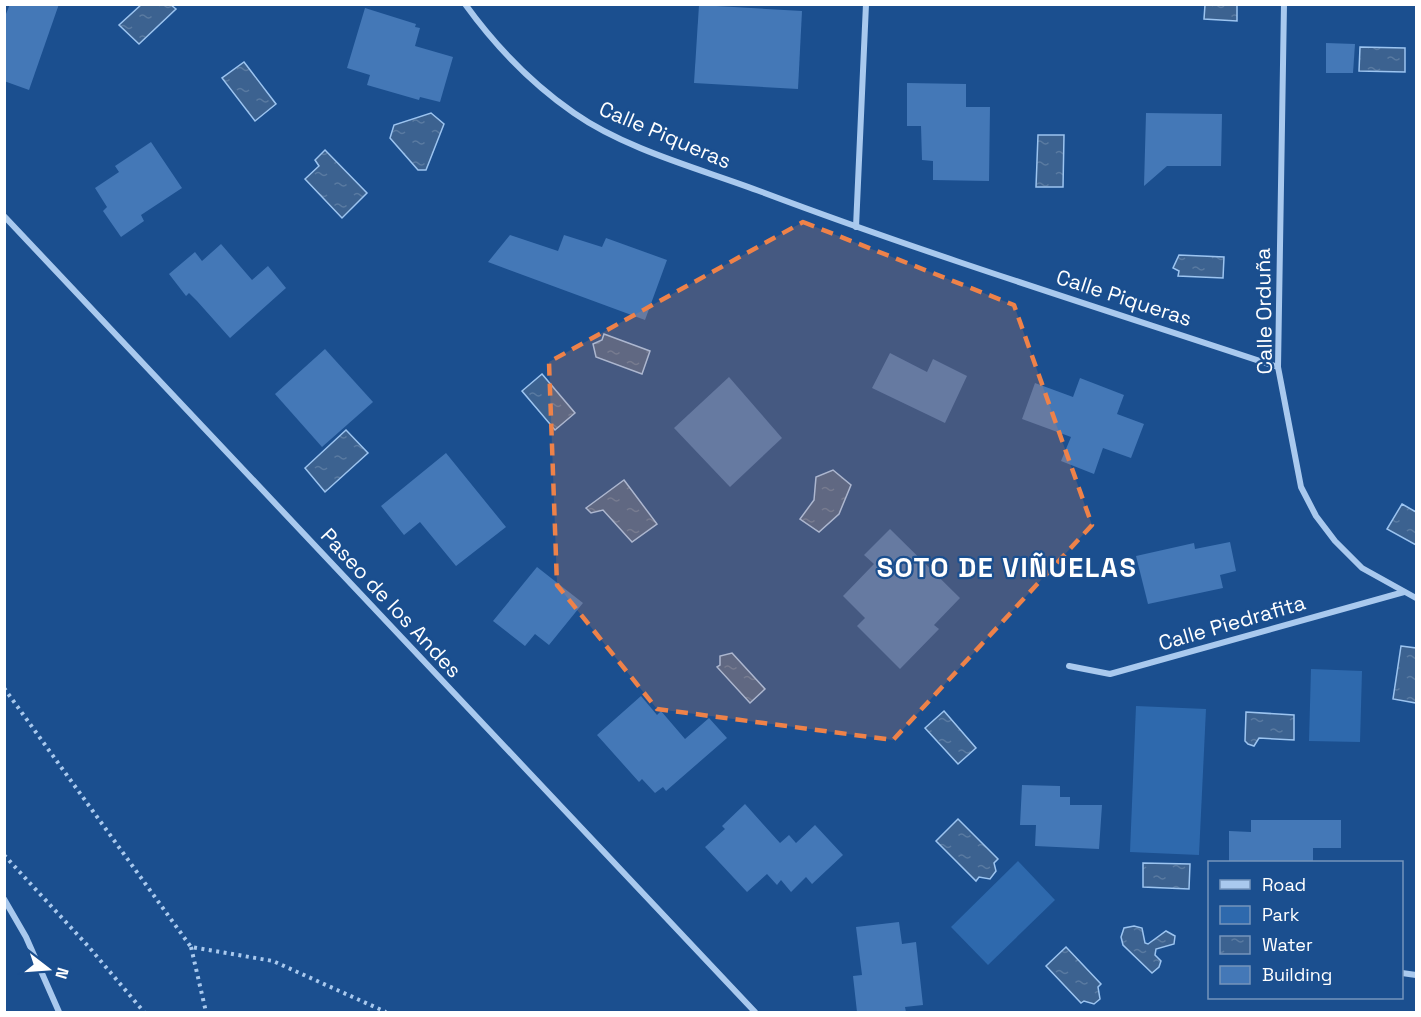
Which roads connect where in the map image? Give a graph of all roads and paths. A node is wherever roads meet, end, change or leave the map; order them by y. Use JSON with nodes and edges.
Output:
{"nodes":[{"id":1,"x":465,"y":4,"type":"edge"},
{"id":2,"x":866,"y":4,"type":"edge"},
{"id":3,"x":1284,"y":4,"type":"edge"},
{"id":4,"x":4,"y":216,"type":"edge"},
{"id":5,"x":856,"y":227,"type":"junction"},
{"id":6,"x":1278,"y":367,"type":"junction"},
{"id":7,"x":1404,"y":592,"type":"junction"},
{"id":8,"x":1416,"y":598,"type":"edge"},
{"id":9,"x":1069,"y":666,"type":"dead end"},
{"id":10,"x":4,"y":688,"type":"edge"},
{"id":11,"x":4,"y":855,"type":"edge"},
{"id":12,"x":4,"y":899,"type":"edge"},
{"id":13,"x":191,"y":947,"type":"junction"},
{"id":14,"x":59,"y":1012,"type":"edge"},
{"id":15,"x":144,"y":1012,"type":"edge"},
{"id":16,"x":206,"y":1012,"type":"edge"},
{"id":17,"x":386,"y":1012,"type":"edge"},
{"id":18,"x":755,"y":1012,"type":"edge"}],
"edges":[{"from":1,"to":5,"type":"street","name":"Calle Piqueras"},
{"from":2,"to":5,"type":"street"},
{"from":3,"to":6,"type":"street","name":"Calle Orduña"},
{"from":4,"to":18,"type":"street","name":"Paseo de los Andes"},
{"from":5,"to":6,"type":"street","name":"Calle Piqueras"},
{"from":6,"to":7,"type":"street","name":"Calle Orduña"},
{"from":7,"to":8,"type":"street","name":"Calle Orduña"},
{"from":7,"to":9,"type":"street","name":"Calle Piedrafita"},
{"from":10,"to":13,"type":"path"},
{"from":11,"to":15,"type":"path"},
{"from":12,"to":14,"type":"street"},
{"from":13,"to":16,"type":"path"},
{"from":13,"to":17,"type":"path"}]}
